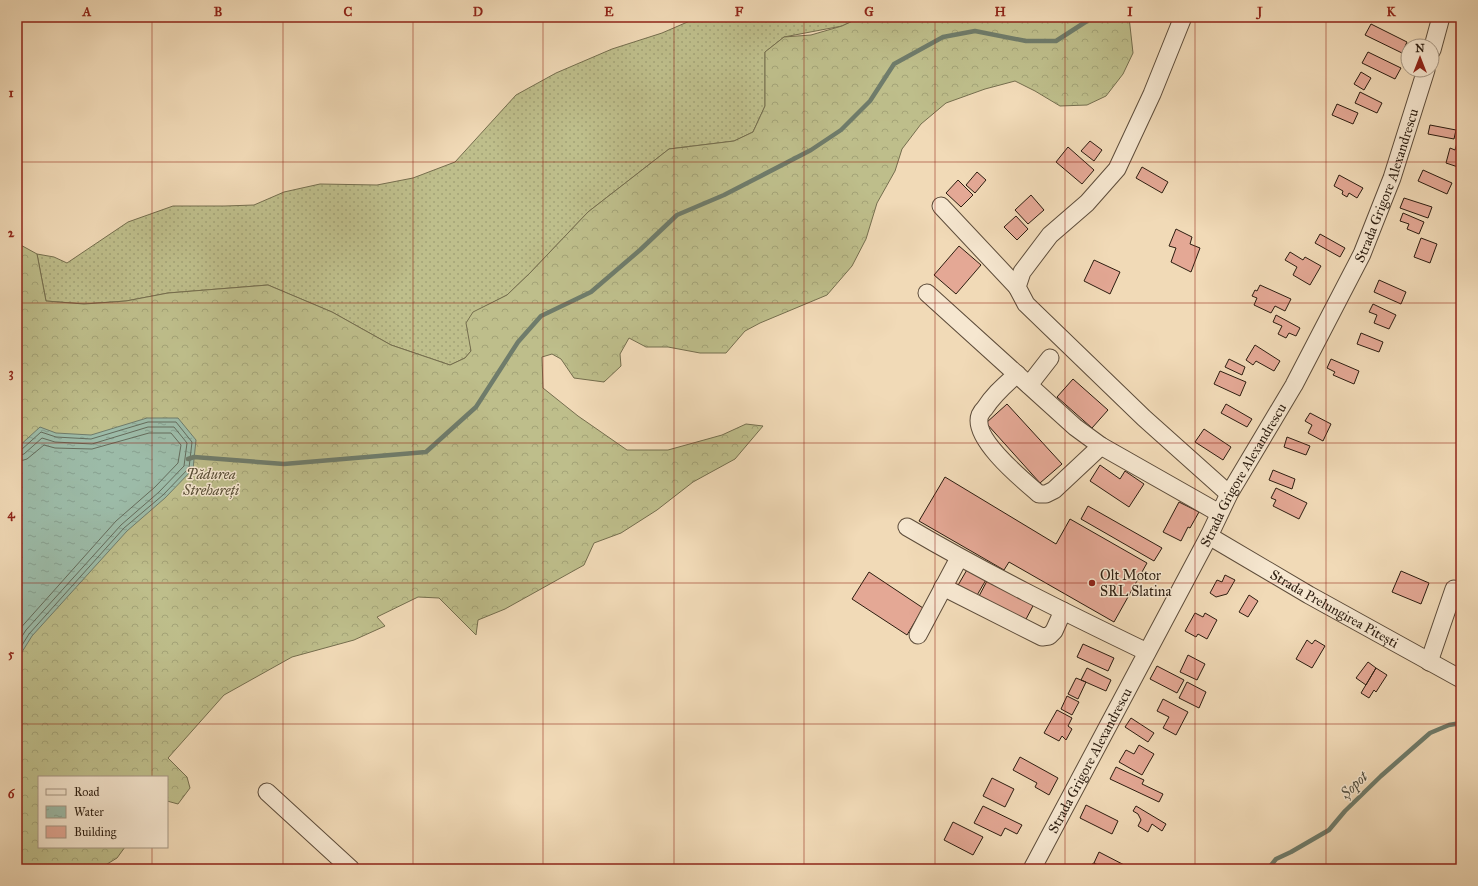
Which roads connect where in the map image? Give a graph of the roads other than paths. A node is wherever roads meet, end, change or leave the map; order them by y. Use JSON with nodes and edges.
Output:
{"nodes":[{"id":1,"x":1183,"y":17,"type":"edge"},
{"id":2,"x":1441,"y":17,"type":"edge"},
{"id":3,"x":1435,"y":38,"type":"edge"},
{"id":4,"x":1423,"y":78,"type":"edge"},
{"id":5,"x":941,"y":206,"type":"dead end"},
{"id":6,"x":1017,"y":287,"type":"junction"},
{"id":7,"x":927,"y":293,"type":"dead end"},
{"id":8,"x":1050,"y":358,"type":"dead end"},
{"id":9,"x":1023,"y":380,"type":"junction"},
{"id":10,"x":1101,"y":446,"type":"junction"},
{"id":11,"x":1229,"y":494,"type":"junction"},
{"id":12,"x":1219,"y":513,"type":"junction"},
{"id":13,"x":907,"y":527,"type":"dead end"},
{"id":14,"x":1209,"y":536,"type":"junction"},
{"id":15,"x":959,"y":558,"type":"junction"},
{"id":16,"x":943,"y":587,"type":"junction"},
{"id":17,"x":1454,"y":589,"type":"dead end"},
{"id":18,"x":1063,"y":612,"type":"junction"},
{"id":19,"x":918,"y":635,"type":"dead end"},
{"id":20,"x":1147,"y":652,"type":"junction"},
{"id":21,"x":1430,"y":662,"type":"junction"},
{"id":22,"x":1461,"y":679,"type":"edge"},
{"id":23,"x":267,"y":792,"type":"dead end"},
{"id":24,"x":351,"y":869,"type":"edge"},
{"id":25,"x":1032,"y":869,"type":"edge"}],
"edges":[{"from":1,"to":6,"type":"street"},
{"from":2,"to":3,"type":"street"},
{"from":4,"to":11,"type":"street","name":"Strada Grigore Alexandrescu"},
{"from":5,"to":6,"type":"street"},
{"from":6,"to":11,"type":"street"},
{"from":7,"to":9,"type":"street"},
{"from":8,"to":9,"type":"street"},
{"from":9,"to":10,"type":"street"},
{"from":9,"to":10,"type":"street"},
{"from":10,"to":12,"type":"street"},
{"from":11,"to":12,"type":"street","name":"Strada Grigore Alexandrescu"},
{"from":12,"to":14,"type":"street","name":"Strada Grigore Alexandrescu"},
{"from":13,"to":15,"type":"street"},
{"from":14,"to":20,"type":"street","name":"Strada Grigore Alexandrescu"},
{"from":14,"to":21,"type":"street","name":"Strada Prelungirea Pitești"},
{"from":15,"to":16,"type":"street"},
{"from":15,"to":18,"type":"street"},
{"from":16,"to":18,"type":"street"},
{"from":16,"to":19,"type":"street"},
{"from":17,"to":21,"type":"street"},
{"from":18,"to":20,"type":"street"},
{"from":20,"to":25,"type":"street","name":"Strada Grigore Alexandrescu"},
{"from":21,"to":22,"type":"street","name":"Strada Prelungirea Pitești"},
{"from":23,"to":24,"type":"street"}]}
